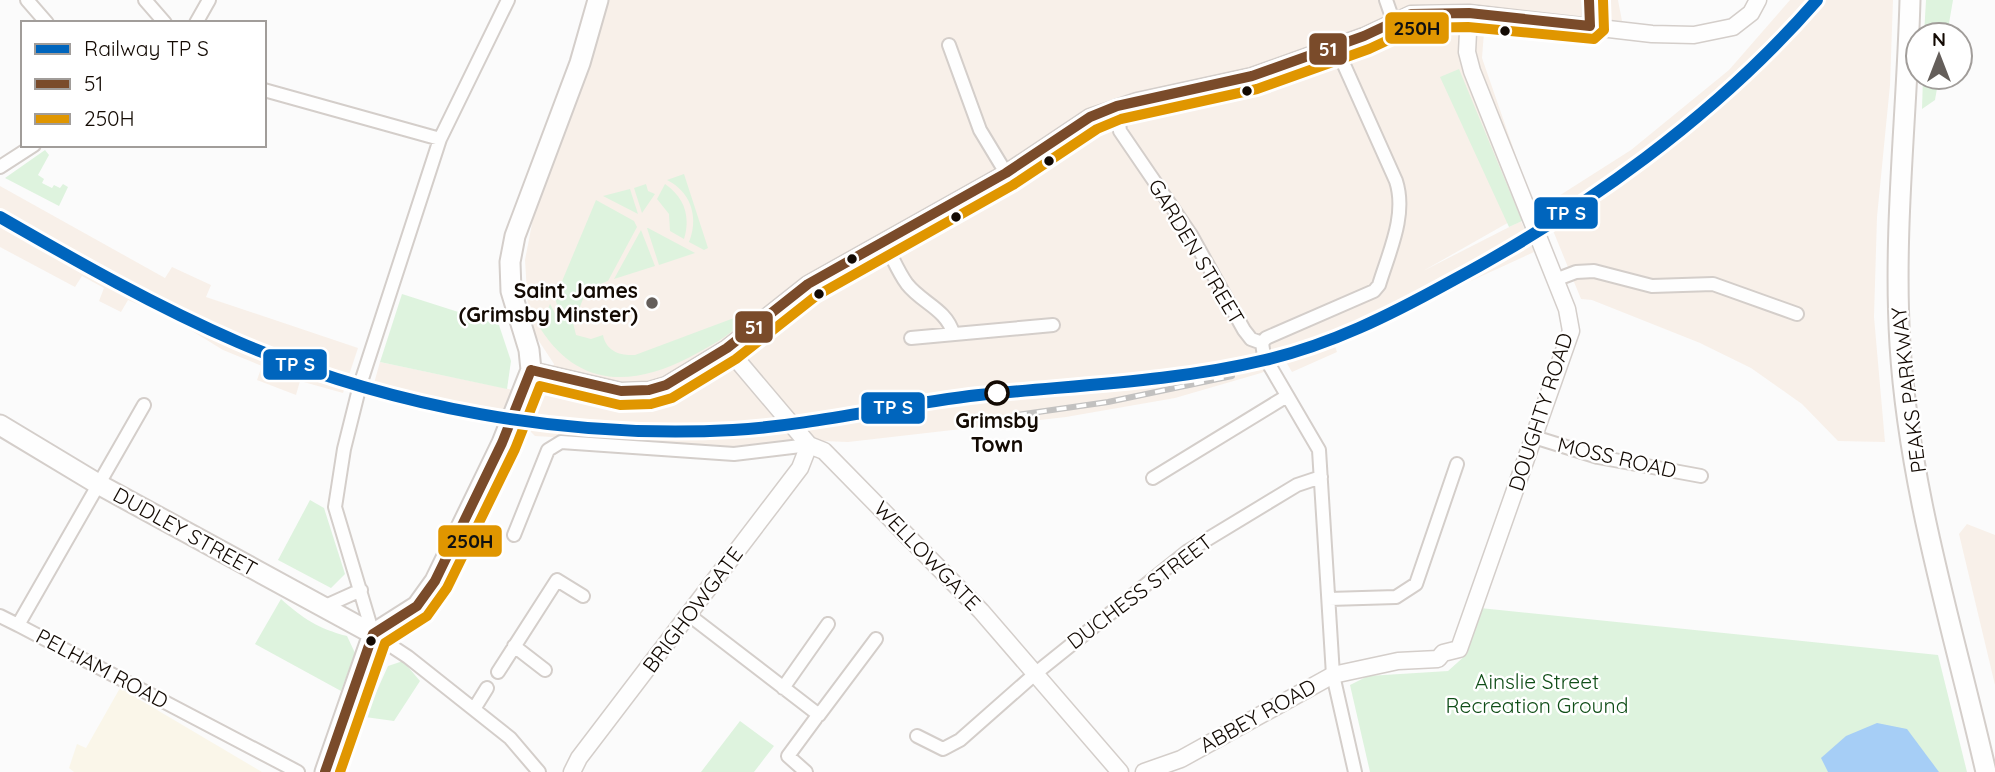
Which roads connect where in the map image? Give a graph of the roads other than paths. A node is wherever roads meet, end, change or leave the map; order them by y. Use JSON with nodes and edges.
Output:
{"nodes":[{"id":1,"x":27,"y":0,"type":"edge"},
{"id":2,"x":145,"y":0,"type":"edge"},
{"id":3,"x":209,"y":0,"type":"edge"},
{"id":4,"x":508,"y":0,"type":"edge"},
{"id":5,"x":586,"y":0,"type":"edge"},
{"id":6,"x":598,"y":0,"type":"edge"},
{"id":7,"x":1387,"y":0,"type":"edge"},
{"id":8,"x":1589,"y":0,"type":"edge"},
{"id":9,"x":1758,"y":0,"type":"edge"},
{"id":10,"x":1910,"y":0,"type":"edge"},
{"id":11,"x":1468,"y":7,"type":"edge"},
{"id":12,"x":1393,"y":20,"type":"junction"},
{"id":13,"x":45,"y":21,"type":"edge"},
{"id":14,"x":163,"y":21,"type":"edge"},
{"id":15,"x":197,"y":21,"type":"edge"},
{"id":16,"x":1590,"y":26,"type":"junction"},
{"id":17,"x":586,"y":43,"type":"junction"},
{"id":18,"x":949,"y":45,"type":"dead end"},
{"id":19,"x":1336,"y":47,"type":"junction"},
{"id":20,"x":266,"y":91,"type":"edge"},
{"id":21,"x":1117,"y":106,"type":"junction"},
{"id":22,"x":440,"y":139,"type":"junction"},
{"id":23,"x":31,"y":147,"type":"edge"},
{"id":24,"x":0,"y":167,"type":"edge"},
{"id":25,"x":1010,"y":171,"type":"junction"},
{"id":26,"x":885,"y":244,"type":"junction"},
{"id":27,"x":1555,"y":280,"type":"junction"},
{"id":28,"x":1797,"y":314,"type":"dead end"},
{"id":29,"x":1053,"y":325,"type":"dead end"},
{"id":30,"x":953,"y":333,"type":"junction"},
{"id":31,"x":911,"y":338,"type":"dead end"},
{"id":32,"x":1262,"y":343,"type":"junction"},
{"id":33,"x":727,"y":348,"type":"junction"},
{"id":34,"x":531,"y":370,"type":"junction"},
{"id":35,"x":1287,"y":396,"type":"junction"},
{"id":36,"x":144,"y":405,"type":"dead end"},
{"id":37,"x":0,"y":425,"type":"edge"},
{"id":38,"x":1534,"y":437,"type":"junction"},
{"id":39,"x":809,"y":444,"type":"junction"},
{"id":40,"x":1457,"y":464,"type":"dead end"},
{"id":41,"x":1701,"y":476,"type":"dead end"},
{"id":42,"x":1321,"y":477,"type":"junction"},
{"id":43,"x":1153,"y":478,"type":"dead end"},
{"id":44,"x":99,"y":484,"type":"junction"},
{"id":45,"x":514,"y":535,"type":"dead end"},
{"id":46,"x":361,"y":590,"type":"junction"},
{"id":47,"x":583,"y":596,"type":"dead end"},
{"id":48,"x":1329,"y":599,"type":"junction"},
{"id":49,"x":321,"y":608,"type":"junction"},
{"id":50,"x":690,"y":615,"type":"junction"},
{"id":51,"x":0,"y":616,"type":"edge"},
{"id":52,"x":828,"y":624,"type":"dead end"},
{"id":53,"x":19,"y":625,"type":"junction"},
{"id":54,"x":373,"y":634,"type":"junction"},
{"id":55,"x":876,"y":639,"type":"dead end"},
{"id":56,"x":514,"y":646,"type":"junction"},
{"id":57,"x":545,"y":670,"type":"dead end"},
{"id":58,"x":498,"y":672,"type":"dead end"},
{"id":59,"x":1036,"y":673,"type":"junction"},
{"id":60,"x":1334,"y":675,"type":"junction"},
{"id":61,"x":487,"y":688,"type":"dead end"},
{"id":62,"x":783,"y":688,"type":"junction"},
{"id":63,"x":474,"y":709,"type":"junction"},
{"id":64,"x":816,"y":718,"type":"dead end"},
{"id":65,"x":917,"y":736,"type":"dead end"},
{"id":66,"x":298,"y":772,"type":"edge"},
{"id":67,"x":325,"y":772,"type":"edge"},
{"id":68,"x":539,"y":772,"type":"edge"},
{"id":69,"x":572,"y":772,"type":"edge"},
{"id":70,"x":806,"y":772,"type":"edge"},
{"id":71,"x":1120,"y":772,"type":"edge"},
{"id":72,"x":1144,"y":772,"type":"edge"},
{"id":73,"x":1355,"y":772,"type":"edge"},
{"id":74,"x":1986,"y":772,"type":"edge"}],
"edges":[{"from":1,"to":13,"type":"street"},
{"from":2,"to":14,"type":"street"},
{"from":3,"to":15,"type":"street"},
{"from":4,"to":22,"type":"street"},
{"from":5,"to":17,"type":"main road"},
{"from":6,"to":17,"type":"main road"},
{"from":7,"to":12,"type":"street"},
{"from":8,"to":16,"type":"street"},
{"from":9,"to":16,"type":"street"},
{"from":10,"to":74,"type":"main road","name":"PEAKS PARKWAY"},
{"from":11,"to":12,"type":"street"},
{"from":11,"to":16,"type":"street"},
{"from":11,"to":27,"type":"street","name":"DOUGHTY ROAD"},
{"from":12,"to":19,"type":"street"},
{"from":17,"to":34,"type":"main road"},
{"from":18,"to":25,"type":"street"},
{"from":19,"to":21,"type":"street"},
{"from":19,"to":32,"type":"street"},
{"from":20,"to":22,"type":"street"},
{"from":21,"to":25,"type":"street"},
{"from":21,"to":32,"type":"street","name":"GARDEN STREET"},
{"from":22,"to":46,"type":"street"},
{"from":23,"to":24,"type":"street"},
{"from":25,"to":26,"type":"street"},
{"from":26,"to":30,"type":"street"},
{"from":26,"to":33,"type":"street"},
{"from":27,"to":28,"type":"street"},
{"from":27,"to":38,"type":"street","name":"DOUGHTY ROAD"},
{"from":29,"to":30,"type":"street"},
{"from":30,"to":31,"type":"street"},
{"from":32,"to":35,"type":"street","name":"GARDEN STREET"},
{"from":33,"to":34,"type":"street"},
{"from":33,"to":39,"type":"street","name":"WELLOWGATE"},
{"from":34,"to":54,"type":"main road"},
{"from":35,"to":42,"type":"street","name":"GARDEN STREET"},
{"from":35,"to":43,"type":"street"},
{"from":36,"to":44,"type":"street","name":"PELHAM ROAD"},
{"from":37,"to":44,"type":"main road","name":"DUDLEY STREET"},
{"from":38,"to":41,"type":"street","name":"MOSS ROAD"},
{"from":38,"to":60,"type":"street","name":"DOUGHTY ROAD"},
{"from":39,"to":45,"type":"street"},
{"from":39,"to":50,"type":"street","name":"BRIGHOWGATE"},
{"from":39,"to":59,"type":"street","name":"WELLOWGATE"},
{"from":40,"to":48,"type":"street"},
{"from":42,"to":48,"type":"street","name":"GARDEN STREET"},
{"from":42,"to":59,"type":"street","name":"DUCHESS STREET"},
{"from":44,"to":49,"type":"main road","name":"DUDLEY STREET"},
{"from":44,"to":53,"type":"street","name":"PELHAM ROAD"},
{"from":46,"to":49,"type":"street"},
{"from":46,"to":54,"type":"street"},
{"from":47,"to":56,"type":"street"},
{"from":48,"to":60,"type":"street","name":"GARDEN STREET"},
{"from":49,"to":54,"type":"main road","name":"DUDLEY STREET"},
{"from":50,"to":62,"type":"street"},
{"from":50,"to":69,"type":"street","name":"BRIGHOWGATE"},
{"from":51,"to":53,"type":"street"},
{"from":52,"to":62,"type":"street"},
{"from":53,"to":66,"type":"street","name":"PELHAM ROAD"},
{"from":54,"to":63,"type":"street"},
{"from":54,"to":67,"type":"main road"},
{"from":55,"to":62,"type":"street"},
{"from":56,"to":57,"type":"street"},
{"from":56,"to":58,"type":"street"},
{"from":59,"to":65,"type":"street","name":"DUCHESS STREET"},
{"from":59,"to":71,"type":"street","name":"WELLOWGATE"},
{"from":60,"to":72,"type":"street","name":"ABBEY ROAD"},
{"from":60,"to":73,"type":"street","name":"GARDEN STREET"},
{"from":61,"to":63,"type":"street"},
{"from":63,"to":68,"type":"street"},
{"from":64,"to":70,"type":"street"}]}
